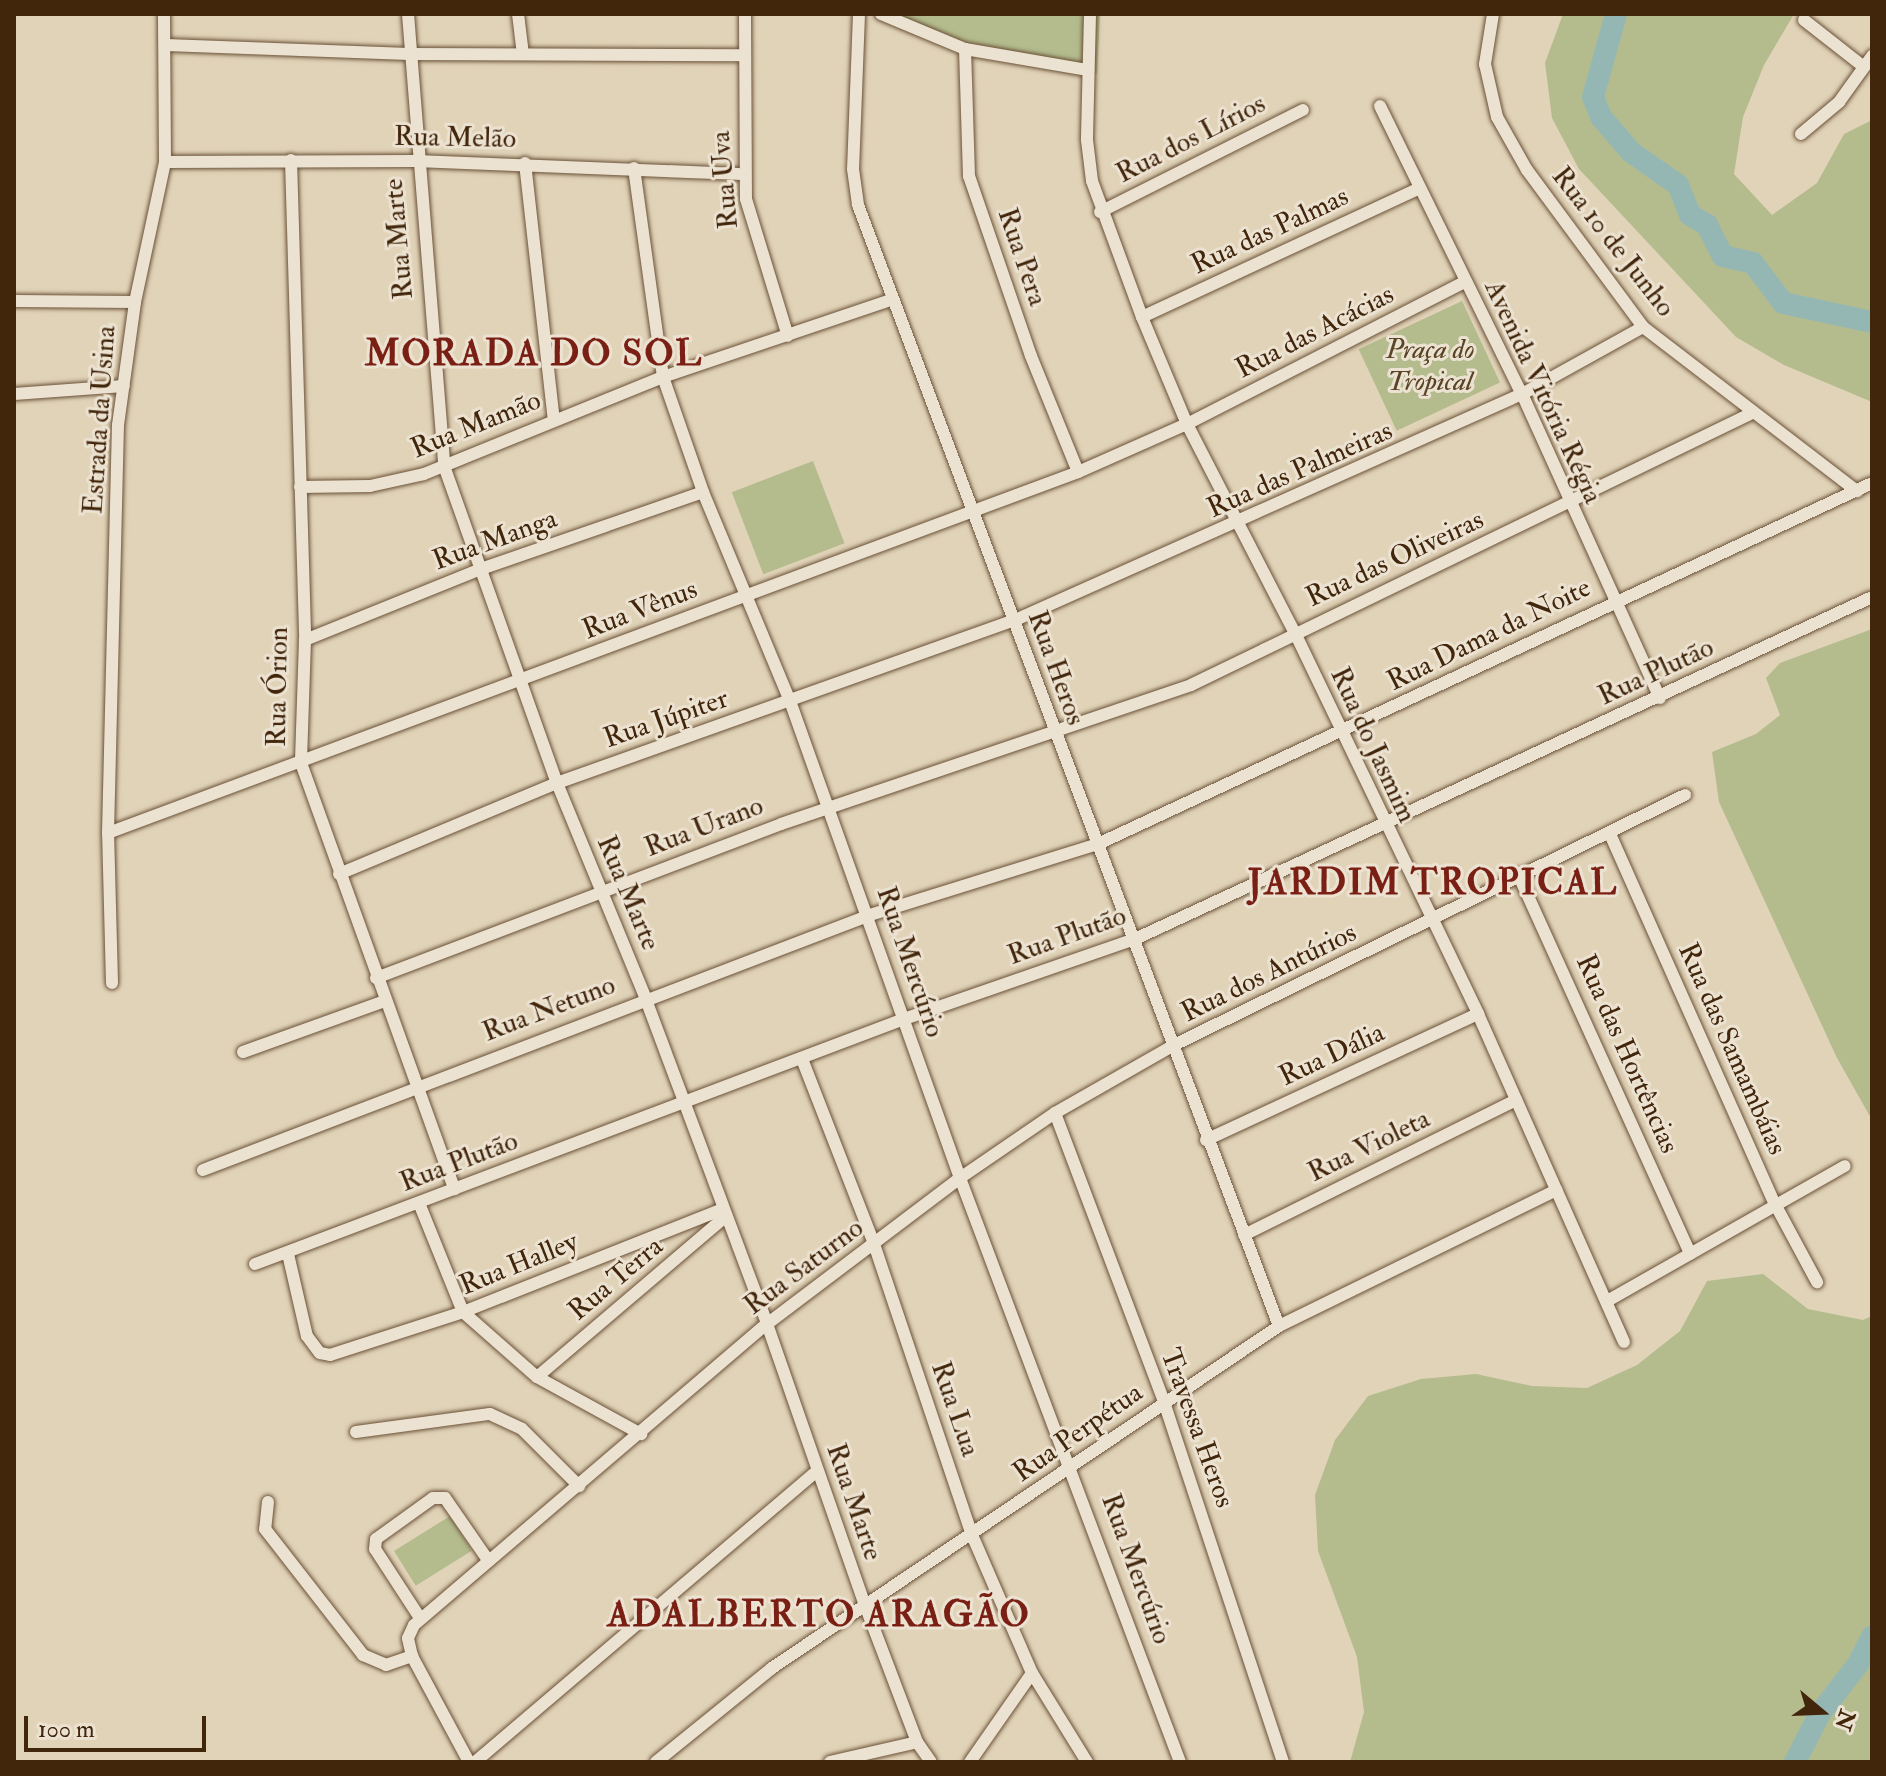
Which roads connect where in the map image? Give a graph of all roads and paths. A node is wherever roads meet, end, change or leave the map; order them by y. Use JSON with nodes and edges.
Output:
{"nodes":[{"id":1,"x":164,"y":14,"type":"edge"},
{"id":2,"x":408,"y":14,"type":"edge"},
{"id":3,"x":518,"y":14,"type":"edge"},
{"id":4,"x":745,"y":14,"type":"edge"},
{"id":5,"x":859,"y":14,"type":"edge"},
{"id":6,"x":881,"y":14,"type":"edge"},
{"id":7,"x":1090,"y":14,"type":"edge"},
{"id":8,"x":1493,"y":14,"type":"edge"},
{"id":9,"x":1804,"y":20,"type":"dead end"},
{"id":10,"x":166,"y":45,"type":"junction"},
{"id":11,"x":965,"y":49,"type":"junction"},
{"id":12,"x":523,"y":52,"type":"junction"},
{"id":13,"x":409,"y":54,"type":"junction"},
{"id":14,"x":744,"y":55,"type":"junction"},
{"id":15,"x":1872,"y":56,"type":"edge"},
{"id":16,"x":1864,"y":67,"type":"junction"},
{"id":17,"x":1088,"y":70,"type":"junction"},
{"id":18,"x":1380,"y":106,"type":"dead end"},
{"id":19,"x":1303,"y":110,"type":"dead end"},
{"id":20,"x":1801,"y":134,"type":"dead end"},
{"id":21,"x":291,"y":160,"type":"junction"},
{"id":22,"x":416,"y":161,"type":"junction"},
{"id":23,"x":165,"y":162,"type":"junction"},
{"id":24,"x":525,"y":163,"type":"junction"},
{"id":25,"x":634,"y":168,"type":"junction"},
{"id":26,"x":743,"y":174,"type":"junction"},
{"id":27,"x":1418,"y":189,"type":"junction"},
{"id":28,"x":1100,"y":212,"type":"junction"},
{"id":29,"x":1465,"y":282,"type":"junction"},
{"id":30,"x":891,"y":300,"type":"junction"},
{"id":31,"x":14,"y":301,"type":"edge"},
{"id":32,"x":135,"y":302,"type":"junction"},
{"id":33,"x":1142,"y":317,"type":"junction"},
{"id":34,"x":1643,"y":327,"type":"junction"},
{"id":35,"x":788,"y":336,"type":"junction"},
{"id":36,"x":663,"y":377,"type":"junction"},
{"id":37,"x":124,"y":386,"type":"junction"},
{"id":38,"x":14,"y":394,"type":"edge"},
{"id":39,"x":1522,"y":394,"type":"junction"},
{"id":40,"x":1750,"y":414,"type":"junction"},
{"id":41,"x":554,"y":420,"type":"junction"},
{"id":42,"x":1187,"y":424,"type":"junction"},
{"id":43,"x":444,"y":466,"type":"junction"},
{"id":44,"x":1078,"y":472,"type":"junction"},
{"id":45,"x":1872,"y":483,"type":"edge"},
{"id":46,"x":300,"y":487,"type":"junction"},
{"id":47,"x":1857,"y":491,"type":"junction"},
{"id":48,"x":703,"y":492,"type":"junction"},
{"id":49,"x":1568,"y":504,"type":"junction"},
{"id":50,"x":972,"y":512,"type":"junction"},
{"id":51,"x":1237,"y":526,"type":"junction"},
{"id":52,"x":478,"y":570,"type":"junction"},
{"id":53,"x":748,"y":593,"type":"junction"},
{"id":54,"x":1872,"y":597,"type":"edge"},
{"id":55,"x":1616,"y":600,"type":"junction"},
{"id":56,"x":1013,"y":621,"type":"junction"},
{"id":57,"x":1295,"y":633,"type":"junction"},
{"id":58,"x":305,"y":640,"type":"junction"},
{"id":59,"x":523,"y":681,"type":"junction"},
{"id":60,"x":1660,"y":698,"type":"junction"},
{"id":61,"x":790,"y":701,"type":"junction"},
{"id":62,"x":1340,"y":733,"type":"junction"},
{"id":63,"x":1055,"y":734,"type":"junction"},
{"id":64,"x":301,"y":763,"type":"junction"},
{"id":65,"x":557,"y":783,"type":"junction"},
{"id":66,"x":1685,"y":795,"type":"dead end"},
{"id":67,"x":828,"y":808,"type":"junction"},
{"id":68,"x":1383,"y":824,"type":"junction"},
{"id":69,"x":108,"y":833,"type":"junction"},
{"id":70,"x":1610,"y":834,"type":"junction"},
{"id":71,"x":1098,"y":844,"type":"junction"},
{"id":72,"x":339,"y":874,"type":"junction"},
{"id":73,"x":1518,"y":874,"type":"junction"},
{"id":74,"x":601,"y":892,"type":"junction"},
{"id":75,"x":870,"y":915,"type":"junction"},
{"id":76,"x":1433,"y":920,"type":"junction"},
{"id":77,"x":1135,"y":939,"type":"junction"},
{"id":78,"x":376,"y":978,"type":"junction"},
{"id":79,"x":112,"y":983,"type":"dead end"},
{"id":80,"x":645,"y":997,"type":"junction"},
{"id":81,"x":385,"y":1001,"type":"junction"},
{"id":82,"x":1478,"y":1014,"type":"junction"},
{"id":83,"x":904,"y":1019,"type":"junction"},
{"id":84,"x":1174,"y":1045,"type":"junction"},
{"id":85,"x":243,"y":1052,"type":"dead end"},
{"id":86,"x":802,"y":1059,"type":"junction"},
{"id":87,"x":417,"y":1086,"type":"junction"},
{"id":88,"x":1516,"y":1100,"type":"junction"},
{"id":89,"x":683,"y":1102,"type":"junction"},
{"id":90,"x":1055,"y":1113,"type":"junction"},
{"id":91,"x":1206,"y":1140,"type":"junction"},
{"id":92,"x":1845,"y":1166,"type":"dead end"},
{"id":93,"x":203,"y":1170,"type":"dead end"},
{"id":94,"x":960,"y":1178,"type":"junction"},
{"id":95,"x":454,"y":1189,"type":"junction"},
{"id":96,"x":1556,"y":1190,"type":"junction"},
{"id":97,"x":419,"y":1203,"type":"junction"},
{"id":98,"x":1775,"y":1204,"type":"junction"},
{"id":99,"x":724,"y":1213,"type":"junction"},
{"id":100,"x":1244,"y":1235,"type":"junction"},
{"id":101,"x":874,"y":1244,"type":"junction"},
{"id":102,"x":288,"y":1254,"type":"junction"},
{"id":103,"x":1690,"y":1254,"type":"junction"},
{"id":104,"x":255,"y":1264,"type":"dead end"},
{"id":105,"x":1817,"y":1282,"type":"dead end"},
{"id":106,"x":1609,"y":1300,"type":"junction"},
{"id":107,"x":463,"y":1312,"type":"junction"},
{"id":108,"x":767,"y":1324,"type":"junction"},
{"id":109,"x":1279,"y":1326,"type":"junction"},
{"id":110,"x":1624,"y":1342,"type":"dead end"},
{"id":111,"x":537,"y":1377,"type":"junction"},
{"id":112,"x":1164,"y":1402,"type":"junction"},
{"id":113,"x":356,"y":1432,"type":"dead end"},
{"id":114,"x":641,"y":1434,"type":"junction"},
{"id":115,"x":1074,"y":1468,"type":"junction"},
{"id":116,"x":817,"y":1471,"type":"junction"},
{"id":117,"x":579,"y":1486,"type":"junction"},
{"id":118,"x":268,"y":1502,"type":"dead end"},
{"id":119,"x":972,"y":1535,"type":"junction"},
{"id":120,"x":488,"y":1560,"type":"junction"},
{"id":121,"x":865,"y":1605,"type":"junction"},
{"id":122,"x":420,"y":1618,"type":"junction"},
{"id":123,"x":412,"y":1656,"type":"junction"},
{"id":124,"x":1032,"y":1673,"type":"junction"},
{"id":125,"x":917,"y":1742,"type":"junction"},
{"id":126,"x":472,"y":1762,"type":"edge"},
{"id":127,"x":656,"y":1762,"type":"edge"},
{"id":128,"x":830,"y":1762,"type":"edge"},
{"id":129,"x":931,"y":1762,"type":"edge"},
{"id":130,"x":970,"y":1762,"type":"edge"},
{"id":131,"x":1087,"y":1762,"type":"edge"},
{"id":132,"x":1180,"y":1762,"type":"edge"},
{"id":133,"x":1283,"y":1762,"type":"edge"}],
"edges":[{"from":1,"to":10,"type":"street","name":"Estrada da Usina"},
{"from":2,"to":13,"type":"street","name":"Rua Marte"},
{"from":3,"to":12,"type":"street"},
{"from":4,"to":14,"type":"street","name":"Rua Uva"},
{"from":5,"to":30,"type":"street","name":"Rua Heros"},
{"from":6,"to":11,"type":"street"},
{"from":7,"to":17,"type":"street","name":"Rua do Jasmim"},
{"from":8,"to":34,"type":"street","name":"Rua 10 de Junho"},
{"from":9,"to":16,"type":"street"},
{"from":10,"to":13,"type":"street"},
{"from":10,"to":23,"type":"street","name":"Estrada da Usina"},
{"from":11,"to":17,"type":"street"},
{"from":11,"to":44,"type":"street","name":"Rua Pera"},
{"from":12,"to":13,"type":"street"},
{"from":12,"to":14,"type":"street"},
{"from":13,"to":22,"type":"street","name":"Rua Marte"},
{"from":14,"to":26,"type":"street","name":"Rua Uva"},
{"from":15,"to":16,"type":"street"},
{"from":16,"to":20,"type":"street"},
{"from":17,"to":28,"type":"street","name":"Rua do Jasmim"},
{"from":18,"to":27,"type":"street","name":"Avenida Vitória Régia"},
{"from":19,"to":28,"type":"street","name":"Rua dos Lírios"},
{"from":21,"to":22,"type":"street","name":"Rua Melão"},
{"from":21,"to":23,"type":"street","name":"Rua Melão"},
{"from":21,"to":46,"type":"street","name":"Rua Órion"},
{"from":22,"to":24,"type":"street","name":"Rua Melão"},
{"from":22,"to":43,"type":"street","name":"Rua Marte"},
{"from":23,"to":32,"type":"street","name":"Estrada da Usina"},
{"from":24,"to":25,"type":"street","name":"Rua Melão"},
{"from":24,"to":41,"type":"street"},
{"from":25,"to":26,"type":"street","name":"Rua Melão"},
{"from":25,"to":36,"type":"street","name":"Rua Mercúrio"},
{"from":26,"to":35,"type":"street","name":"Rua Uva"},
{"from":27,"to":29,"type":"street","name":"Avenida Vitória Régia"},
{"from":27,"to":33,"type":"street","name":"Rua das Palmas"},
{"from":28,"to":33,"type":"street","name":"Rua do Jasmim"},
{"from":29,"to":39,"type":"street","name":"Avenida Vitória Régia"},
{"from":29,"to":42,"type":"street","name":"Rua das Acácias"},
{"from":30,"to":35,"type":"street","name":"Rua Mamão"},
{"from":30,"to":50,"type":"street","name":"Rua Heros"},
{"from":31,"to":32,"type":"street"},
{"from":32,"to":37,"type":"street","name":"Estrada da Usina"},
{"from":33,"to":42,"type":"street","name":"Rua do Jasmim"},
{"from":34,"to":39,"type":"street","name":"Rua das Palmeiras"},
{"from":34,"to":40,"type":"street","name":"Rua 10 de Junho"},
{"from":35,"to":36,"type":"street","name":"Rua Mamão"},
{"from":36,"to":41,"type":"street","name":"Rua Mamão"},
{"from":36,"to":48,"type":"street","name":"Rua Mercúrio"},
{"from":37,"to":38,"type":"street"},
{"from":37,"to":69,"type":"street","name":"Estrada da Usina"},
{"from":39,"to":49,"type":"street","name":"Avenida Vitória Régia"},
{"from":39,"to":51,"type":"street","name":"Rua das Palmeiras"},
{"from":40,"to":47,"type":"street","name":"Rua 10 de Junho"},
{"from":40,"to":49,"type":"street","name":"Rua das Oliveiras"},
{"from":41,"to":43,"type":"street","name":"Rua Mamão"},
{"from":42,"to":44,"type":"street","name":"Rua Vênus"},
{"from":42,"to":51,"type":"street","name":"Rua do Jasmim"},
{"from":43,"to":46,"type":"street","name":"Rua Mamão"},
{"from":43,"to":52,"type":"street","name":"Rua Marte"},
{"from":44,"to":50,"type":"street","name":"Rua Vênus"},
{"from":45,"to":47,"type":"street"},
{"from":46,"to":58,"type":"street","name":"Rua Órion"},
{"from":47,"to":55,"type":"street","name":"Rua Dama da Noite"},
{"from":48,"to":52,"type":"street","name":"Rua Manga"},
{"from":48,"to":53,"type":"street","name":"Rua Mercúrio"},
{"from":49,"to":55,"type":"street","name":"Avenida Vitória Régia"},
{"from":49,"to":57,"type":"street","name":"Rua das Oliveiras"},
{"from":50,"to":53,"type":"street","name":"Rua Vênus"},
{"from":50,"to":56,"type":"street","name":"Rua Heros"},
{"from":51,"to":56,"type":"street","name":"Rua das Palmeiras"},
{"from":51,"to":57,"type":"street","name":"Rua do Jasmim"},
{"from":52,"to":58,"type":"street","name":"Rua Manga"},
{"from":52,"to":59,"type":"street","name":"Rua Marte"},
{"from":53,"to":59,"type":"street","name":"Rua Vênus"},
{"from":53,"to":61,"type":"street","name":"Rua Mercúrio"},
{"from":54,"to":60,"type":"street","name":"Rua Plutão"},
{"from":55,"to":60,"type":"street","name":"Avenida Vitória Régia"},
{"from":55,"to":62,"type":"street","name":"Rua Dama da Noite"},
{"from":56,"to":61,"type":"street","name":"Rua Júpiter"},
{"from":56,"to":63,"type":"street","name":"Rua Heros"},
{"from":57,"to":62,"type":"street","name":"Rua do Jasmim"},
{"from":57,"to":63,"type":"street","name":"Rua das Oliveiras"},
{"from":58,"to":64,"type":"street","name":"Rua Órion"},
{"from":59,"to":64,"type":"street","name":"Rua Vênus"},
{"from":59,"to":65,"type":"street","name":"Rua Marte"},
{"from":60,"to":68,"type":"street","name":"Rua Plutão"},
{"from":61,"to":65,"type":"street","name":"Rua Júpiter"},
{"from":61,"to":67,"type":"street","name":"Rua Mercúrio"},
{"from":62,"to":68,"type":"street","name":"Rua do Jasmim"},
{"from":62,"to":71,"type":"street","name":"Rua Dama da Noite"},
{"from":63,"to":67,"type":"street","name":"Rua Urano"},
{"from":63,"to":71,"type":"street","name":"Rua Heros"},
{"from":64,"to":69,"type":"street","name":"Rua Vênus"},
{"from":64,"to":72,"type":"street","name":"Rua Órion"},
{"from":65,"to":72,"type":"street","name":"Rua Júpiter"},
{"from":65,"to":74,"type":"street","name":"Rua Marte"},
{"from":66,"to":70,"type":"street","name":"Rua dos Antúrios"},
{"from":67,"to":74,"type":"street","name":"Rua Urano"},
{"from":67,"to":75,"type":"street","name":"Rua Mercúrio"},
{"from":68,"to":76,"type":"street","name":"Rua do Jasmim"},
{"from":68,"to":77,"type":"street","name":"Rua Plutão"},
{"from":69,"to":79,"type":"street","name":"Estrada da Usina"},
{"from":70,"to":73,"type":"street","name":"Rua dos Antúrios"},
{"from":70,"to":98,"type":"street","name":"Rua das Samambáias"},
{"from":71,"to":75,"type":"street","name":"Rua Netuno"},
{"from":71,"to":77,"type":"street","name":"Rua Heros"},
{"from":72,"to":78,"type":"street","name":"Rua Órion"},
{"from":73,"to":76,"type":"street","name":"Rua dos Antúrios"},
{"from":73,"to":103,"type":"street","name":"Rua das Hortências"},
{"from":74,"to":78,"type":"street","name":"Rua Urano"},
{"from":74,"to":80,"type":"street","name":"Rua Marte"},
{"from":75,"to":80,"type":"street","name":"Rua Netuno"},
{"from":75,"to":83,"type":"street","name":"Rua Mercúrio"},
{"from":76,"to":82,"type":"street","name":"Rua do Jasmim"},
{"from":76,"to":84,"type":"street","name":"Rua dos Antúrios"},
{"from":77,"to":83,"type":"street","name":"Rua Plutão"},
{"from":77,"to":84,"type":"street","name":"Rua Heros"},
{"from":78,"to":81,"type":"street","name":"Rua Órion"},
{"from":80,"to":87,"type":"street","name":"Rua Netuno"},
{"from":80,"to":89,"type":"street","name":"Rua Marte"},
{"from":81,"to":85,"type":"street"},
{"from":81,"to":87,"type":"street","name":"Rua Órion"},
{"from":82,"to":88,"type":"street","name":"Rua do Jasmim"},
{"from":82,"to":91,"type":"street","name":"Rua Dália"},
{"from":83,"to":86,"type":"street","name":"Rua Plutão"},
{"from":83,"to":94,"type":"street","name":"Rua Mercúrio"},
{"from":84,"to":90,"type":"street","name":"Rua Saturno"},
{"from":84,"to":91,"type":"street","name":"Rua Heros"},
{"from":86,"to":89,"type":"street","name":"Rua Plutão"},
{"from":86,"to":101,"type":"street","name":"Rua Lua"},
{"from":87,"to":93,"type":"street","name":"Rua Netuno"},
{"from":87,"to":95,"type":"street","name":"Rua Órion"},
{"from":88,"to":96,"type":"street","name":"Rua do Jasmim"},
{"from":88,"to":100,"type":"street","name":"Rua Violeta"},
{"from":89,"to":95,"type":"street","name":"Rua Plutão"},
{"from":89,"to":99,"type":"street","name":"Rua Marte"},
{"from":90,"to":94,"type":"street","name":"Rua Saturno"},
{"from":90,"to":112,"type":"street","name":"Travessa Heros"},
{"from":91,"to":100,"type":"street","name":"Rua Heros"},
{"from":92,"to":98,"type":"street"},
{"from":94,"to":101,"type":"street","name":"Rua Saturno"},
{"from":94,"to":115,"type":"street","name":"Rua Mercúrio"},
{"from":95,"to":97,"type":"street","name":"Rua Plutão"},
{"from":96,"to":106,"type":"street","name":"Rua do Jasmim"},
{"from":96,"to":109,"type":"street","name":"Rua Perpétua"},
{"from":97,"to":102,"type":"street","name":"Rua Plutão"},
{"from":97,"to":107,"type":"street"},
{"from":98,"to":103,"type":"street"},
{"from":98,"to":105,"type":"street","name":"Rua das Samambáias"},
{"from":99,"to":107,"type":"street","name":"Rua Halley"},
{"from":99,"to":108,"type":"street","name":"Rua Marte"},
{"from":99,"to":111,"type":"street","name":"Rua Terra"},
{"from":100,"to":109,"type":"street","name":"Rua Heros"},
{"from":101,"to":108,"type":"street","name":"Rua Saturno"},
{"from":101,"to":119,"type":"street","name":"Rua Lua"},
{"from":102,"to":104,"type":"street","name":"Rua Plutão"},
{"from":102,"to":107,"type":"street","name":"Rua Halley"},
{"from":103,"to":106,"type":"street"},
{"from":106,"to":110,"type":"street","name":"Rua do Jasmim"},
{"from":107,"to":111,"type":"street"},
{"from":108,"to":114,"type":"street","name":"Rua Saturno"},
{"from":108,"to":116,"type":"street","name":"Rua Marte"},
{"from":109,"to":112,"type":"street","name":"Rua Perpétua"},
{"from":111,"to":114,"type":"street"},
{"from":112,"to":115,"type":"street","name":"Rua Perpétua"},
{"from":112,"to":133,"type":"street","name":"Travessa Heros"},
{"from":113,"to":117,"type":"street"},
{"from":114,"to":117,"type":"street","name":"Rua Saturno"},
{"from":115,"to":119,"type":"street","name":"Rua Perpétua"},
{"from":115,"to":132,"type":"street","name":"Rua Mercúrio"},
{"from":116,"to":121,"type":"street","name":"Rua Marte"},
{"from":116,"to":126,"type":"street"},
{"from":117,"to":120,"type":"street","name":"Rua Saturno"},
{"from":118,"to":123,"type":"street"},
{"from":119,"to":121,"type":"street","name":"Rua Perpétua"},
{"from":119,"to":124,"type":"street","name":"Rua Lua"},
{"from":120,"to":122,"type":"street","name":"Rua Saturno"},
{"from":120,"to":122,"type":"street"},
{"from":121,"to":125,"type":"street","name":"Rua Marte"},
{"from":121,"to":127,"type":"street","name":"Rua Perpétua"},
{"from":122,"to":123,"type":"street","name":"Rua Saturno"},
{"from":123,"to":126,"type":"street"},
{"from":124,"to":130,"type":"street"},
{"from":124,"to":131,"type":"street","name":"Rua Lua"},
{"from":125,"to":128,"type":"street"},
{"from":125,"to":129,"type":"street","name":"Rua Marte"}]}
